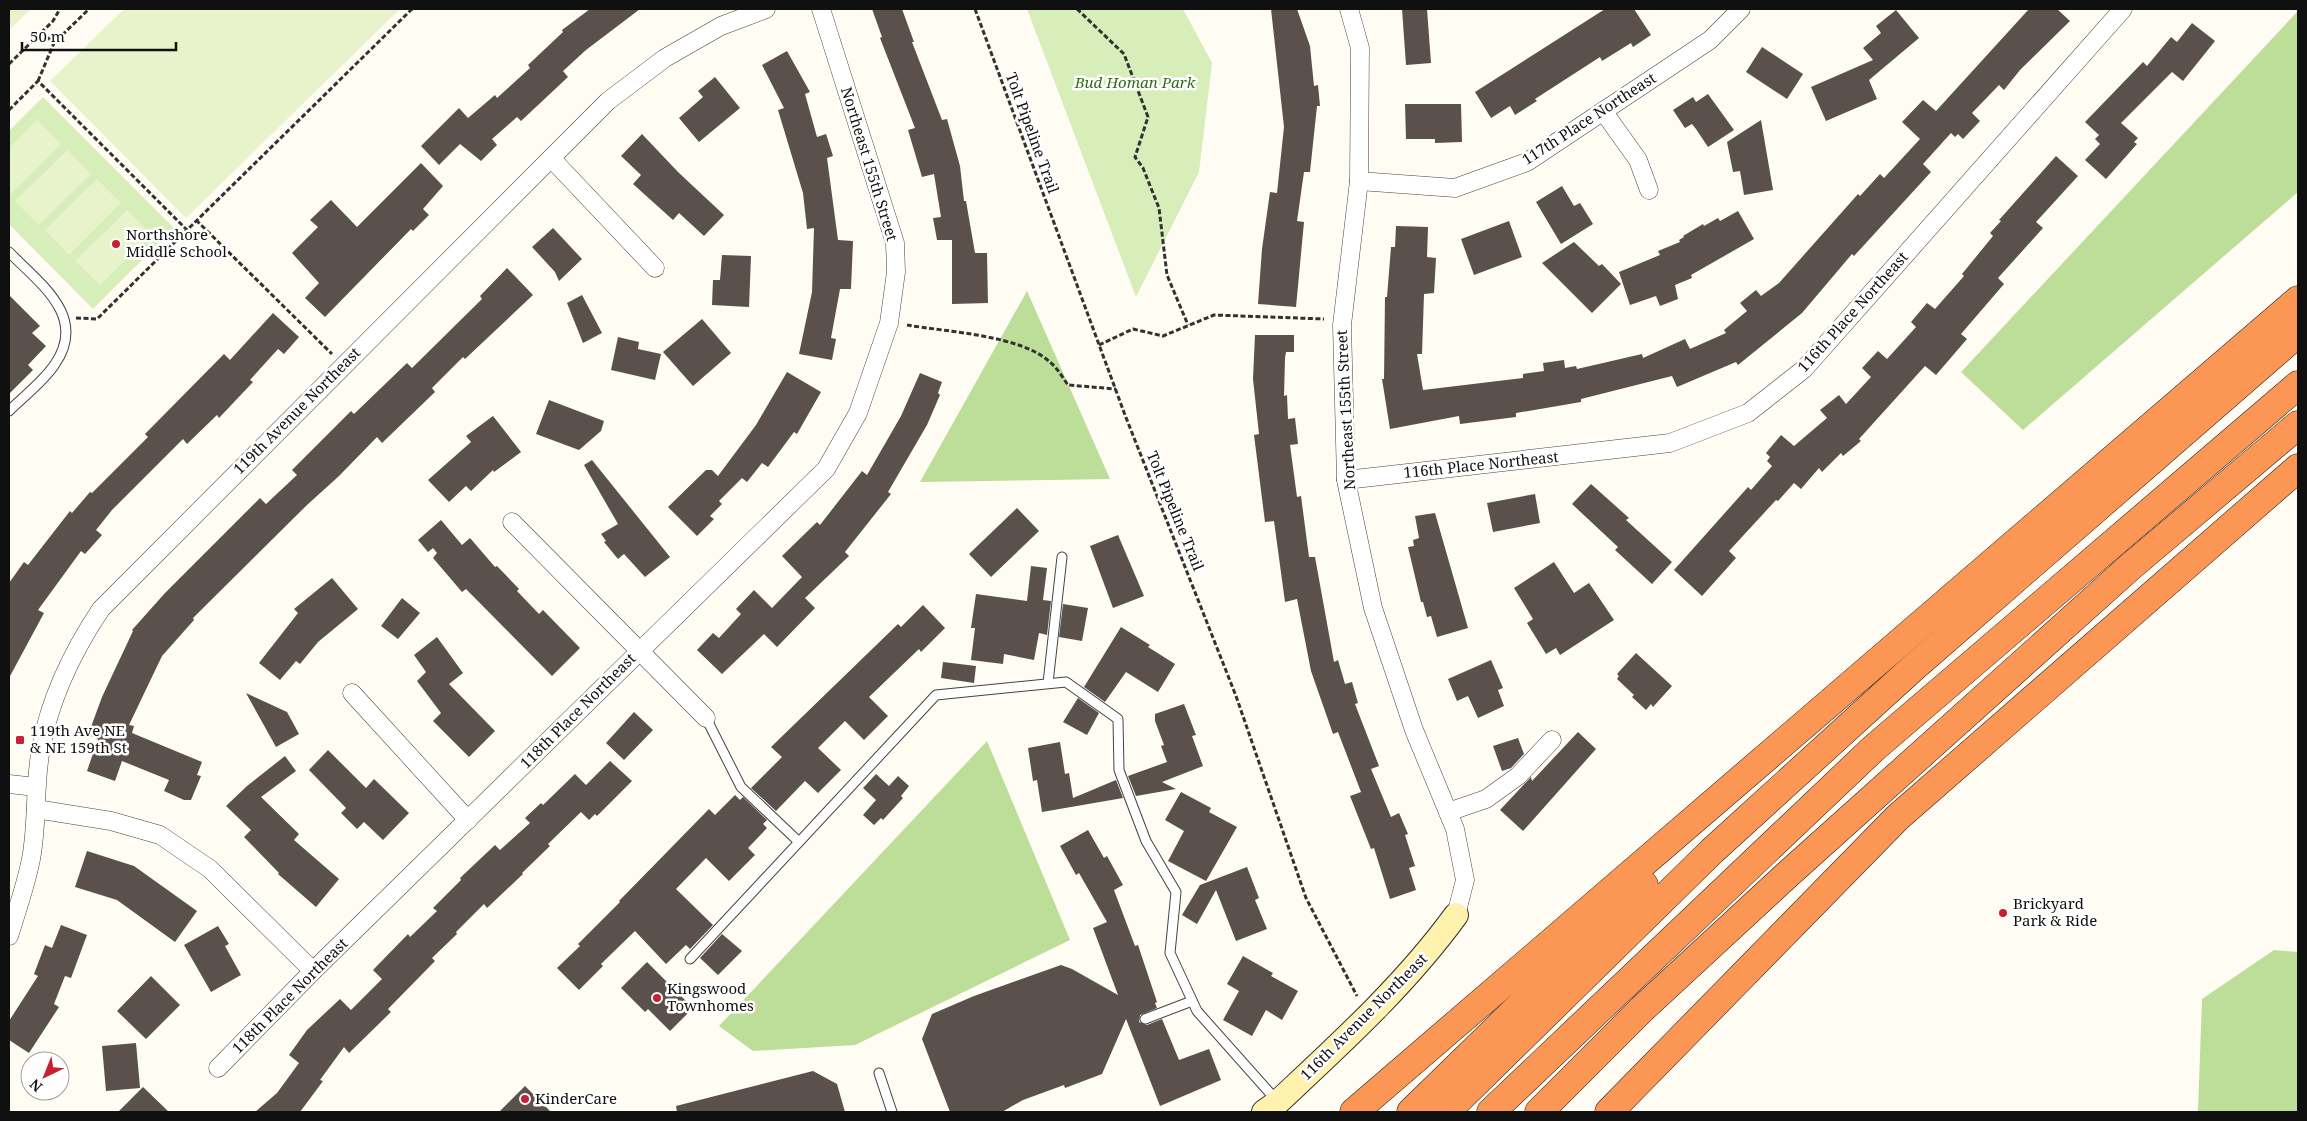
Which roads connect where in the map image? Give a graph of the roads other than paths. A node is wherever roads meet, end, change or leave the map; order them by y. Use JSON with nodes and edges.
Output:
{"nodes":[{"id":1,"x":766,"y":9,"type":"edge"},
{"id":2,"x":821,"y":9,"type":"edge"},
{"id":3,"x":1349,"y":9,"type":"edge"},
{"id":4,"x":1741,"y":9,"type":"edge"},
{"id":5,"x":2123,"y":9,"type":"edge"},
{"id":6,"x":1603,"y":111,"type":"junction"},
{"id":7,"x":551,"y":158,"type":"junction"},
{"id":8,"x":1359,"y":182,"type":"junction"},
{"id":9,"x":1649,"y":190,"type":"dead end"},
{"id":10,"x":9,"y":252,"type":"edge"},
{"id":11,"x":655,"y":268,"type":"dead end"},
{"id":12,"x":2298,"y":300,"type":"edge"},
{"id":13,"x":889,"y":323,"type":"joint"},
{"id":14,"x":2298,"y":333,"type":"edge"},
{"id":15,"x":2298,"y":385,"type":"edge"},
{"id":16,"x":9,"y":411,"type":"edge"},
{"id":17,"x":2298,"y":425,"type":"edge"},
{"id":18,"x":2298,"y":468,"type":"edge"},
{"id":19,"x":1346,"y":480,"type":"junction"},
{"id":20,"x":512,"y":522,"type":"dead end"},
{"id":21,"x":1062,"y":557,"type":"dead end"},
{"id":22,"x":2007,"y":632,"type":"junction"},
{"id":23,"x":640,"y":651,"type":"junction"},
{"id":24,"x":1048,"y":683,"type":"junction"},
{"id":25,"x":352,"y":693,"type":"dead end"},
{"id":26,"x":1988,"y":694,"type":"junction"},
{"id":27,"x":1835,"y":700,"type":"junction"},
{"id":28,"x":706,"y":718,"type":"joint"},
{"id":29,"x":1552,"y":740,"type":"dead end"},
{"id":30,"x":9,"y":784,"type":"edge"},
{"id":31,"x":36,"y":787,"type":"junction"},
{"id":32,"x":36,"y":809,"type":"junction"},
{"id":33,"x":1448,"y":812,"type":"junction"},
{"id":34,"x":468,"y":820,"type":"junction"},
{"id":35,"x":799,"y":842,"type":"junction"},
{"id":36,"x":1456,"y":915,"type":"joint"},
{"id":37,"x":9,"y":936,"type":"edge"},
{"id":38,"x":690,"y":959,"type":"dead end"},
{"id":39,"x":313,"y":971,"type":"junction"},
{"id":40,"x":1192,"y":1001,"type":"junction"},
{"id":41,"x":1144,"y":1019,"type":"dead end"},
{"id":42,"x":218,"y":1068,"type":"dead end"},
{"id":43,"x":879,"y":1073,"type":"dead end"},
{"id":44,"x":1271,"y":1107,"type":"edge"},
{"id":45,"x":892,"y":1112,"type":"edge"},
{"id":46,"x":1354,"y":1112,"type":"edge"},
{"id":47,"x":1411,"y":1112,"type":"edge"},
{"id":48,"x":1446,"y":1112,"type":"edge"},
{"id":49,"x":1491,"y":1112,"type":"edge"},
{"id":50,"x":1539,"y":1112,"type":"edge"},
{"id":51,"x":1609,"y":1112,"type":"edge"}],
"edges":[{"from":1,"to":7,"type":"street","name":"119th Avenue Northeast"},
{"from":2,"to":13,"type":"street","name":"Northeast 155th Street"},
{"from":3,"to":8,"type":"street","name":"Northeast 155th Street"},
{"from":4,"to":6,"type":"street","name":"117th Place Northeast"},
{"from":5,"to":19,"type":"street","name":"116th Place Northeast"},
{"from":6,"to":8,"type":"street","name":"117th Place Northeast"},
{"from":6,"to":9,"type":"street"},
{"from":7,"to":11,"type":"street"},
{"from":7,"to":31,"type":"street","name":"119th Avenue Northeast"},
{"from":8,"to":19,"type":"street","name":"Northeast 155th Street"},
{"from":10,"to":16,"type":"lane"},
{"from":12,"to":27,"type":"highway"},
{"from":13,"to":23,"type":"street","name":"118th Place Northeast"},
{"from":14,"to":48,"type":"highway"},
{"from":15,"to":22,"type":"highway"},
{"from":17,"to":26,"type":"highway"},
{"from":18,"to":51,"type":"highway"},
{"from":19,"to":33,"type":"street","name":"Northeast 155th Street"},
{"from":20,"to":23,"type":"street"},
{"from":21,"to":24,"type":"lane"},
{"from":22,"to":26,"type":"highway"},
{"from":22,"to":49,"type":"highway"},
{"from":23,"to":28,"type":"street"},
{"from":23,"to":34,"type":"street","name":"118th Place Northeast"},
{"from":24,"to":35,"type":"lane"},
{"from":24,"to":40,"type":"lane"},
{"from":25,"to":34,"type":"street"},
{"from":26,"to":50,"type":"highway"},
{"from":27,"to":46,"type":"highway"},
{"from":27,"to":47,"type":"highway"},
{"from":28,"to":35,"type":"lane"},
{"from":29,"to":33,"type":"street"},
{"from":30,"to":31,"type":"street"},
{"from":31,"to":32,"type":"street","name":"119th Avenue Northeast"},
{"from":32,"to":37,"type":"street","name":"119th Avenue Northeast"},
{"from":32,"to":39,"type":"street"},
{"from":33,"to":36,"type":"street","name":"Northeast 155th Street"},
{"from":34,"to":39,"type":"street","name":"118th Place Northeast"},
{"from":35,"to":38,"type":"lane"},
{"from":36,"to":44,"type":"street","name":"116th Avenue Northeast"},
{"from":39,"to":42,"type":"street","name":"118th Place Northeast"},
{"from":40,"to":41,"type":"lane"},
{"from":40,"to":44,"type":"lane"},
{"from":43,"to":45,"type":"lane"}]}
